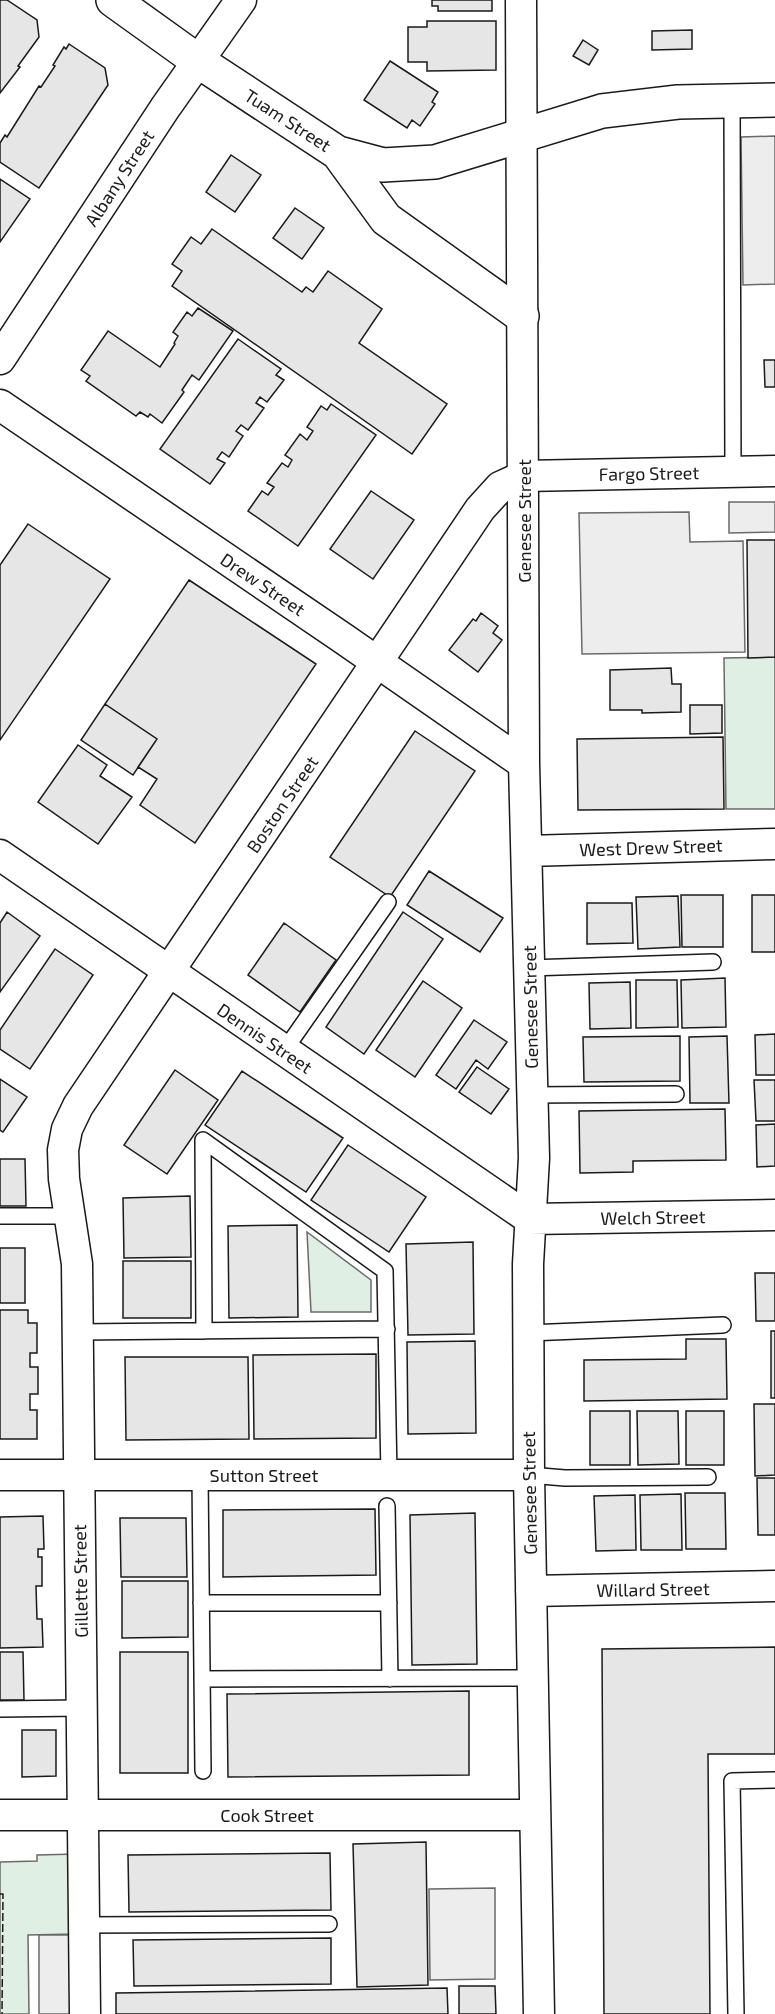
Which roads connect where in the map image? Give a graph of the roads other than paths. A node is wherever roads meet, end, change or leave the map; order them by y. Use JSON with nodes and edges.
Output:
{"nodes":[{"id":1,"x":113,"y":0,"type":"edge"},
{"id":2,"x":241,"y":0,"type":"edge"},
{"id":3,"x":521,"y":0,"type":"edge"},
{"id":4,"x":198,"y":61,"type":"junction"},
{"id":5,"x":775,"y":100,"type":"edge"},
{"id":6,"x":732,"y":101,"type":"junction"},
{"id":7,"x":521,"y":137,"type":"junction"},
{"id":8,"x":338,"y":153,"type":"junction"},
{"id":9,"x":522,"y":316,"type":"junction"},
{"id":10,"x":0,"y":359,"type":"edge"},
{"id":11,"x":0,"y":405,"type":"edge"},
{"id":12,"x":775,"y":471,"type":"edge"},
{"id":13,"x":733,"y":472,"type":"junction"},
{"id":14,"x":524,"y":476,"type":"junction"},
{"id":15,"x":377,"y":662,"type":"junction"},
{"id":16,"x":524,"y":764,"type":"junction"},
{"id":17,"x":775,"y":844,"type":"edge"},
{"id":18,"x":527,"y":851,"type":"junction"},
{"id":19,"x":2,"y":860,"type":"edge"},
{"id":20,"x":388,"y":902,"type":"dead end"},
{"id":21,"x":713,"y":962,"type":"dead end"},
{"id":22,"x":529,"y":968,"type":"junction"},
{"id":23,"x":169,"y":972,"type":"junction"},
{"id":24,"x":284,"y":1052,"type":"junction"},
{"id":25,"x":676,"y":1094,"type":"dead end"},
{"id":26,"x":531,"y":1095,"type":"junction"},
{"id":27,"x":63,"y":1150,"type":"joint"},
{"id":28,"x":775,"y":1215,"type":"edge"},
{"id":29,"x":0,"y":1216,"type":"edge"},
{"id":30,"x":71,"y":1216,"type":"junction"},
{"id":31,"x":530,"y":1219,"type":"junction"},
{"id":32,"x":723,"y":1325,"type":"dead end"},
{"id":33,"x":387,"y":1329,"type":"junction"},
{"id":34,"x":204,"y":1331,"type":"junction"},
{"id":35,"x":78,"y":1332,"type":"junction"},
{"id":36,"x":528,"y":1333,"type":"junction"},
{"id":37,"x":0,"y":1474,"type":"edge"},
{"id":38,"x":79,"y":1474,"type":"junction"},
{"id":39,"x":200,"y":1474,"type":"junction"},
{"id":40,"x":389,"y":1474,"type":"junction"},
{"id":41,"x":528,"y":1474,"type":"junction"},
{"id":42,"x":708,"y":1477,"type":"dead end"},
{"id":43,"x":387,"y":1506,"type":"dead end"},
{"id":44,"x":775,"y":1586,"type":"edge"},
{"id":45,"x":531,"y":1591,"type":"junction"},
{"id":46,"x":201,"y":1603,"type":"junction"},
{"id":47,"x":389,"y":1603,"type":"junction"},
{"id":48,"x":532,"y":1678,"type":"junction"},
{"id":49,"x":202,"y":1679,"type":"junction"},
{"id":50,"x":390,"y":1679,"type":"junction"},
{"id":51,"x":81,"y":1708,"type":"junction"},
{"id":52,"x":0,"y":1709,"type":"edge"},
{"id":53,"x":203,"y":1771,"type":"dead end"},
{"id":54,"x":775,"y":1780,"type":"edge"},
{"id":55,"x":0,"y":1815,"type":"edge"},
{"id":56,"x":83,"y":1815,"type":"junction"},
{"id":57,"x":534,"y":1815,"type":"junction"},
{"id":58,"x":329,"y":1924,"type":"dead end"},
{"id":59,"x":84,"y":1925,"type":"junction"},
{"id":60,"x":85,"y":2014,"type":"edge"},
{"id":61,"x":539,"y":2014,"type":"edge"},
{"id":62,"x":736,"y":2014,"type":"edge"}],
"edges":[{"from":1,"to":4,"type":"street","name":"Tuam Street"},
{"from":2,"to":4,"type":"street","name":"Albany Street"},
{"from":3,"to":7,"type":"street","name":"Genesee Street"},
{"from":4,"to":8,"type":"street","name":"Tuam Street"},
{"from":4,"to":10,"type":"street","name":"Albany Street"},
{"from":5,"to":6,"type":"street","name":"Tuam Street"},
{"from":6,"to":7,"type":"street","name":"Tuam Street"},
{"from":6,"to":13,"type":"lane"},
{"from":7,"to":8,"type":"street","name":"Tuam Street"},
{"from":7,"to":9,"type":"street","name":"Genesee Street"},
{"from":8,"to":9,"type":"street"},
{"from":9,"to":14,"type":"street","name":"Genesee Street"},
{"from":11,"to":15,"type":"street","name":"Drew Street"},
{"from":12,"to":13,"type":"street","name":"Fargo Street"},
{"from":13,"to":14,"type":"street","name":"Fargo Street"},
{"from":14,"to":15,"type":"street","name":"Boston Street"},
{"from":14,"to":16,"type":"street","name":"Genesee Street"},
{"from":15,"to":16,"type":"street","name":"Drew Street"},
{"from":15,"to":23,"type":"street","name":"Boston Street"},
{"from":16,"to":18,"type":"street","name":"Genesee Street"},
{"from":17,"to":18,"type":"street","name":"West Drew Street"},
{"from":18,"to":22,"type":"street","name":"Genesee Street"},
{"from":19,"to":23,"type":"street","name":"Dennis Street"},
{"from":20,"to":24,"type":"lane"},
{"from":21,"to":22,"type":"lane"},
{"from":22,"to":26,"type":"street","name":"Genesee Street"},
{"from":23,"to":24,"type":"street","name":"Dennis Street"},
{"from":23,"to":27,"type":"street","name":"Boston Street"},
{"from":24,"to":31,"type":"street","name":"Dennis Street"},
{"from":25,"to":26,"type":"lane"},
{"from":26,"to":31,"type":"street","name":"Genesee Street"},
{"from":27,"to":30,"type":"street","name":"Gillette Street"},
{"from":28,"to":31,"type":"street","name":"Welch Street"},
{"from":29,"to":30,"type":"lane"},
{"from":30,"to":35,"type":"street","name":"Gillette Street"},
{"from":31,"to":36,"type":"street","name":"Genesee Street"},
{"from":32,"to":36,"type":"lane"},
{"from":33,"to":34,"type":"lane"},
{"from":33,"to":34,"type":"lane"},
{"from":33,"to":40,"type":"lane"},
{"from":34,"to":35,"type":"lane"},
{"from":35,"to":38,"type":"street","name":"Gillette Street"},
{"from":36,"to":41,"type":"street","name":"Genesee Street"},
{"from":37,"to":38,"type":"street","name":"Sutton Street"},
{"from":38,"to":39,"type":"street","name":"Sutton Street"},
{"from":38,"to":51,"type":"street","name":"Gillette Street"},
{"from":39,"to":40,"type":"street","name":"Sutton Street"},
{"from":39,"to":46,"type":"lane"},
{"from":40,"to":41,"type":"street","name":"Sutton Street"},
{"from":41,"to":42,"type":"lane"},
{"from":41,"to":45,"type":"street","name":"Genesee Street"},
{"from":43,"to":47,"type":"lane"},
{"from":44,"to":45,"type":"street","name":"Willard Street"},
{"from":45,"to":48,"type":"street","name":"Genesee Street"},
{"from":46,"to":47,"type":"lane"},
{"from":46,"to":49,"type":"lane"},
{"from":47,"to":50,"type":"lane"},
{"from":48,"to":50,"type":"lane"},
{"from":48,"to":57,"type":"street","name":"Genesee Street"},
{"from":49,"to":50,"type":"lane"},
{"from":49,"to":53,"type":"lane"},
{"from":51,"to":52,"type":"lane"},
{"from":51,"to":56,"type":"street","name":"Gillette Street"},
{"from":54,"to":62,"type":"lane"},
{"from":55,"to":56,"type":"street","name":"Cook Street"},
{"from":56,"to":57,"type":"street","name":"Cook Street"},
{"from":56,"to":59,"type":"street","name":"Gillette Street"},
{"from":57,"to":61,"type":"street","name":"Genesee Street"},
{"from":58,"to":59,"type":"lane"},
{"from":59,"to":60,"type":"street","name":"Gillette Street"}]}
